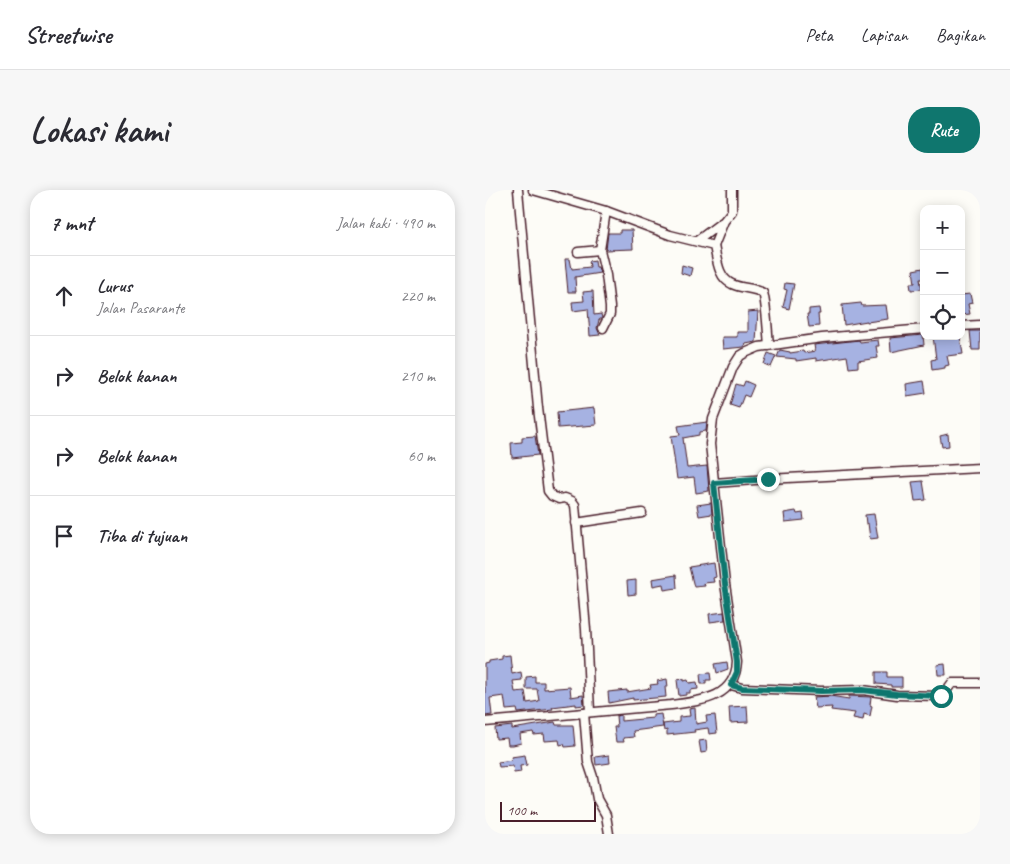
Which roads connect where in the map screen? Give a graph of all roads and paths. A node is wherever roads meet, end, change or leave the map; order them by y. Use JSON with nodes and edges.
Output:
{"nodes":[{"id":1,"x":518,"y":190,"type":"edge"},
{"id":2,"x":533,"y":190,"type":"edge"},
{"id":3,"x":732,"y":190,"type":"edge"},
{"id":4,"x":606,"y":211,"type":"junction"},
{"id":5,"x":724,"y":221,"type":"junction"},
{"id":6,"x":697,"y":241,"type":"junction"},
{"id":7,"x":714,"y":246,"type":"junction"},
{"id":8,"x":600,"y":250,"type":"junction"},
{"id":9,"x":577,"y":252,"type":"dead end"},
{"id":10,"x":980,"y":325,"type":"edge"},
{"id":11,"x":965,"y":326,"type":"edge"},
{"id":12,"x":603,"y":328,"type":"dead end"},
{"id":13,"x":920,"y":329,"type":"edge"},
{"id":14,"x":769,"y":346,"type":"junction"},
{"id":15,"x":980,"y":468,"type":"edge"},
{"id":16,"x":714,"y":483,"type":"junction"},
{"id":17,"x":642,"y":513,"type":"dead end"},
{"id":18,"x":576,"y":523,"type":"junction"},
{"id":19,"x":980,"y":683,"type":"edge"},
{"id":20,"x":731,"y":685,"type":"junction"},
{"id":21,"x":587,"y":713,"type":"junction"},
{"id":22,"x":485,"y":722,"type":"edge"},
{"id":23,"x":609,"y":834,"type":"edge"}],
"edges":[{"from":1,"to":18,"type":"street"},
{"from":2,"to":4,"type":"street"},
{"from":3,"to":5,"type":"street"},
{"from":4,"to":6,"type":"street"},
{"from":4,"to":8,"type":"street"},
{"from":5,"to":6,"type":"street"},
{"from":5,"to":7,"type":"street"},
{"from":6,"to":7,"type":"street"},
{"from":7,"to":14,"type":"street"},
{"from":8,"to":9,"type":"street"},
{"from":8,"to":12,"type":"street"},
{"from":10,"to":11,"type":"street"},
{"from":13,"to":14,"type":"street"},
{"from":14,"to":16,"type":"street"},
{"from":15,"to":16,"type":"street"},
{"from":16,"to":20,"type":"street"},
{"from":17,"to":18,"type":"street"},
{"from":18,"to":21,"type":"street"},
{"from":19,"to":20,"type":"street"},
{"from":20,"to":21,"type":"street"},
{"from":21,"to":22,"type":"street"},
{"from":21,"to":23,"type":"street"}]}
